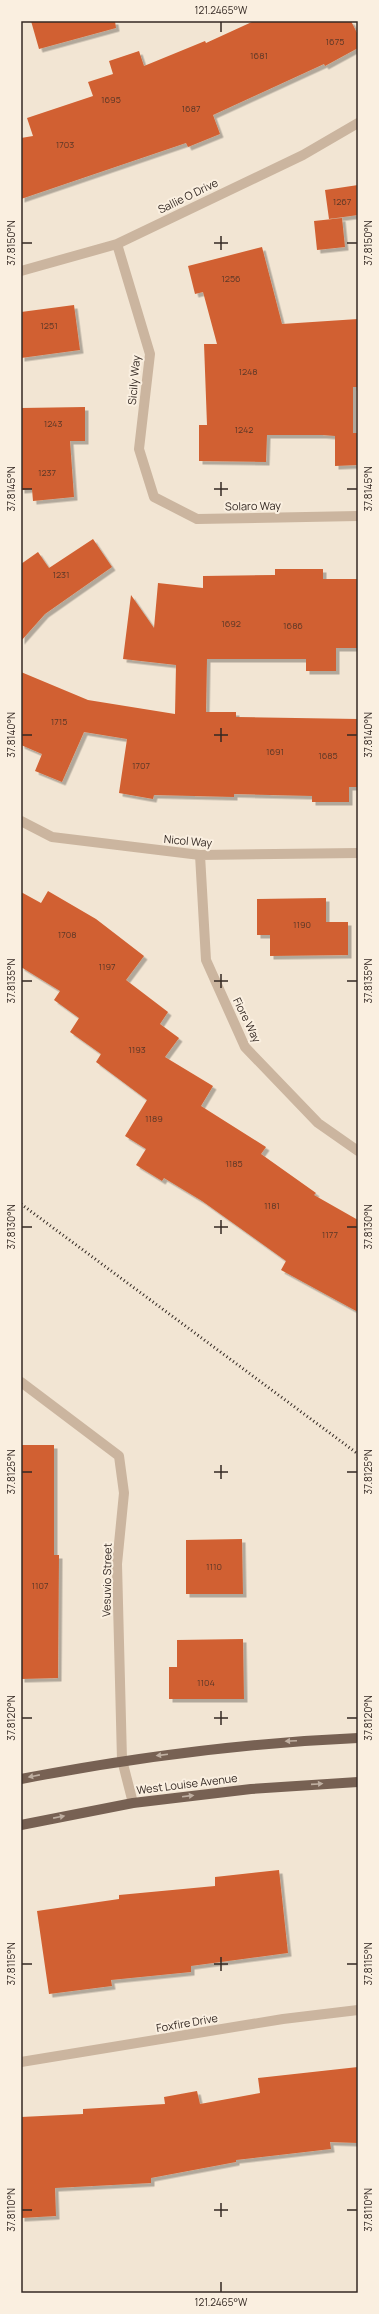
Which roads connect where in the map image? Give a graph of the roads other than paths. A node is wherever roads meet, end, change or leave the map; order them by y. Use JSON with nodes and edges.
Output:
{"nodes":[{"id":1,"x":358,"y":124,"type":"edge"},
{"id":2,"x":117,"y":244,"type":"junction"},
{"id":3,"x":21,"y":271,"type":"edge"},
{"id":4,"x":154,"y":497,"type":"joint"},
{"id":5,"x":358,"y":516,"type":"edge"},
{"id":6,"x":21,"y":821,"type":"edge"},
{"id":7,"x":358,"y":853,"type":"edge"},
{"id":8,"x":200,"y":855,"type":"junction"},
{"id":9,"x":358,"y":1151,"type":"edge"},
{"id":10,"x":21,"y":1382,"type":"edge"},
{"id":11,"x":358,"y":1738,"type":"edge"},
{"id":12,"x":122,"y":1760,"type":"junction"},
{"id":13,"x":21,"y":1778,"type":"edge"},
{"id":14,"x":358,"y":1782,"type":"edge"},
{"id":15,"x":133,"y":1803,"type":"junction"},
{"id":16,"x":21,"y":1825,"type":"edge"},
{"id":17,"x":358,"y":2010,"type":"edge"},
{"id":18,"x":21,"y":2062,"type":"edge"}],
"edges":[{"from":1,"to":2,"type":"street","name":"Sallie O Drive"},
{"from":2,"to":3,"type":"street","name":"Sallie O Drive"},
{"from":2,"to":4,"type":"street","name":"Sicily Way"},
{"from":4,"to":5,"type":"street","name":"Solaro Way"},
{"from":6,"to":8,"type":"street","name":"Nicol Way"},
{"from":7,"to":8,"type":"street","name":"Nicol Way"},
{"from":8,"to":9,"type":"street","name":"Fiore Way"},
{"from":10,"to":12,"type":"street","name":"Vesuvio Street"},
{"from":11,"to":12,"type":"main road","one_way":true},
{"from":12,"to":13,"type":"main road","one_way":true},
{"from":12,"to":15,"type":"street","name":"Vesuvio Street"},
{"from":15,"to":14,"type":"main road","name":"West Louise Avenue","one_way":true},
{"from":16,"to":15,"type":"main road","name":"West Louise Avenue","one_way":true},
{"from":17,"to":18,"type":"street","name":"Foxfire Drive"}]}
